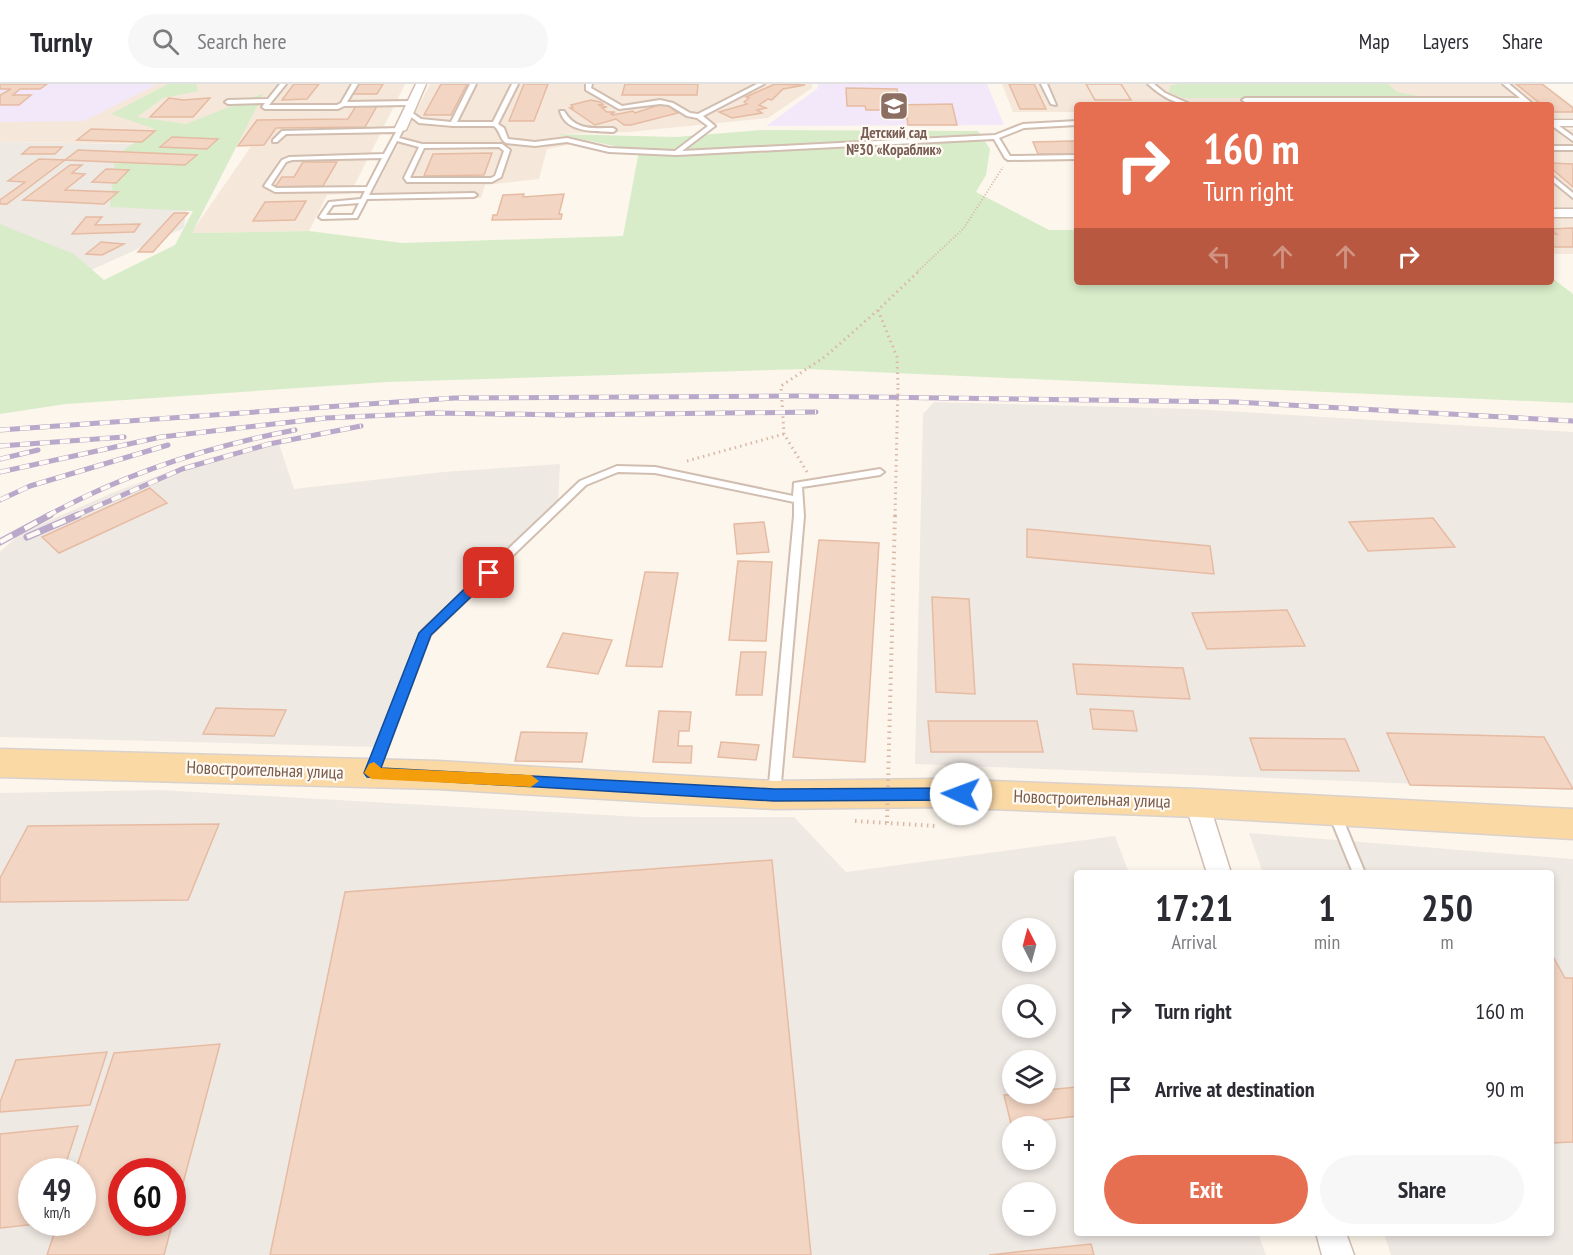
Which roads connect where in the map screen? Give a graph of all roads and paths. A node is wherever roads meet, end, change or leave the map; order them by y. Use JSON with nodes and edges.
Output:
{"nodes":[{"id":1,"x":284,"y":84,"type":"edge"},
{"id":2,"x":355,"y":84,"type":"edge"},
{"id":3,"x":421,"y":84,"type":"edge"},
{"id":4,"x":473,"y":84,"type":"edge"},
{"id":5,"x":515,"y":84,"type":"edge"},
{"id":6,"x":589,"y":84,"type":"edge"},
{"id":7,"x":761,"y":84,"type":"edge"},
{"id":8,"x":1044,"y":84,"type":"edge"},
{"id":9,"x":1151,"y":84,"type":"edge"},
{"id":10,"x":1506,"y":84,"type":"edge"},
{"id":11,"x":1245,"y":100,"type":"dead end"},
{"id":12,"x":1525,"y":100,"type":"junction"},
{"id":13,"x":270,"y":101,"type":"junction"},
{"id":14,"x":228,"y":102,"type":"dead end"},
{"id":15,"x":1182,"y":102,"type":"edge"},
{"id":16,"x":1328,"y":102,"type":"edge"},
{"id":17,"x":1421,"y":102,"type":"edge"},
{"id":18,"x":1527,"y":102,"type":"edge"},
{"id":19,"x":343,"y":104,"type":"junction"},
{"id":20,"x":1054,"y":104,"type":"dead end"},
{"id":21,"x":409,"y":108,"type":"junction"},
{"id":22,"x":562,"y":112,"type":"dead end"},
{"id":23,"x":699,"y":116,"type":"junction"},
{"id":24,"x":1554,"y":122,"type":"edge"},
{"id":25,"x":1074,"y":123,"type":"edge"},
{"id":26,"x":1573,"y":123,"type":"edge"},
{"id":27,"x":453,"y":124,"type":"junction"},
{"id":28,"x":495,"y":124,"type":"junction"},
{"id":29,"x":1554,"y":124,"type":"edge"},
{"id":30,"x":579,"y":129,"type":"junction"},
{"id":31,"x":613,"y":130,"type":"dead end"},
{"id":32,"x":398,"y":134,"type":"junction"},
{"id":33,"x":996,"y":136,"type":"junction"},
{"id":34,"x":1573,"y":139,"type":"edge"},
{"id":35,"x":567,"y":140,"type":"junction"},
{"id":36,"x":275,"y":141,"type":"dead end"},
{"id":37,"x":422,"y":146,"type":"junction"},
{"id":38,"x":1554,"y":148,"type":"edge"},
{"id":39,"x":1573,"y":148,"type":"edge"},
{"id":40,"x":677,"y":153,"type":"junction"},
{"id":41,"x":387,"y":156,"type":"junction"},
{"id":42,"x":1008,"y":158,"type":"junction"},
{"id":43,"x":1074,"y":158,"type":"edge"},
{"id":44,"x":1554,"y":180,"type":"edge"},
{"id":45,"x":370,"y":189,"type":"junction"},
{"id":46,"x":474,"y":195,"type":"dead end"},
{"id":47,"x":1573,"y":196,"type":"edge"},
{"id":48,"x":364,"y":199,"type":"junction"},
{"id":49,"x":1554,"y":213,"type":"edge"},
{"id":50,"x":1573,"y":213,"type":"edge"},
{"id":51,"x":878,"y":310,"type":"junction"},
{"id":52,"x":784,"y":434,"type":"junction"},
{"id":53,"x":655,"y":470,"type":"junction"},
{"id":54,"x":880,"y":472,"type":"dead end"},
{"id":55,"x":813,"y":482,"type":"junction"},
{"id":56,"x":798,"y":500,"type":"junction"},
{"id":57,"x":0,"y":763,"type":"edge"},
{"id":58,"x":372,"y":773,"type":"junction"},
{"id":59,"x":774,"y":795,"type":"junction"},
{"id":60,"x":1197,"y":803,"type":"junction"},
{"id":61,"x":1333,"y":811,"type":"junction"},
{"id":62,"x":848,"y":821,"type":"dead end"},
{"id":63,"x":886,"y":823,"type":"junction"},
{"id":64,"x":1573,"y":824,"type":"edge"},
{"id":65,"x":935,"y":826,"type":"dead end"},
{"id":66,"x":1218,"y":870,"type":"edge"},
{"id":67,"x":1358,"y":870,"type":"edge"},
{"id":68,"x":1332,"y":1236,"type":"edge"},
{"id":69,"x":1338,"y":1255,"type":"edge"}],
"edges":[{"from":1,"to":13,"type":"lane"},
{"from":2,"to":19,"type":"lane"},
{"from":3,"to":21,"type":"street"},
{"from":4,"to":27,"type":"lane"},
{"from":5,"to":28,"type":"lane"},
{"from":6,"to":23,"type":"lane"},
{"from":7,"to":23,"type":"lane"},
{"from":8,"to":20,"type":"lane"},
{"from":9,"to":15,"type":"lane"},
{"from":10,"to":12,"type":"lane"},
{"from":11,"to":16,"type":"lane"},
{"from":12,"to":17,"type":"lane"},
{"from":12,"to":18,"type":"lane"},
{"from":13,"to":14,"type":"lane"},
{"from":13,"to":19,"type":"lane"},
{"from":19,"to":21,"type":"lane"},
{"from":21,"to":27,"type":"lane"},
{"from":21,"to":32,"type":"street"},
{"from":22,"to":30,"type":"lane"},
{"from":23,"to":40,"type":"lane"},
{"from":24,"to":26,"type":"street"},
{"from":25,"to":33,"type":"lane"},
{"from":27,"to":28,"type":"lane"},
{"from":28,"to":35,"type":"lane"},
{"from":29,"to":34,"type":"lane"},
{"from":30,"to":31,"type":"lane"},
{"from":30,"to":35,"type":"lane"},
{"from":32,"to":36,"type":"lane"},
{"from":32,"to":37,"type":"lane"},
{"from":32,"to":41,"type":"lane"},
{"from":33,"to":40,"type":"lane"},
{"from":33,"to":42,"type":"lane"},
{"from":35,"to":40,"type":"lane"},
{"from":37,"to":37,"type":"lane"},
{"from":38,"to":39,"type":"lane"},
{"from":41,"to":45,"type":"lane"},
{"from":41,"to":45,"type":"lane"},
{"from":42,"to":43,"type":"lane"},
{"from":42,"to":51,"type":"path"},
{"from":44,"to":47,"type":"lane"},
{"from":45,"to":48,"type":"lane"},
{"from":46,"to":48,"type":"lane"},
{"from":48,"to":48,"type":"lane"},
{"from":49,"to":50,"type":"street"},
{"from":51,"to":52,"type":"path"},
{"from":51,"to":63,"type":"path","bridge":true},
{"from":52,"to":53,"type":"path"},
{"from":52,"to":55,"type":"path"},
{"from":53,"to":56,"type":"lane"},
{"from":53,"to":58,"type":"lane"},
{"from":54,"to":55,"type":"lane"},
{"from":55,"to":56,"type":"lane"},
{"from":56,"to":59,"type":"lane"},
{"from":57,"to":58,"type":"main road","name":"Новостроительная улица"},
{"from":58,"to":59,"type":"main road","name":"Новостроительная улица"},
{"from":59,"to":60,"type":"main road","name":"Новостроительная улица"},
{"from":60,"to":61,"type":"main road","name":"Новостроительная улица"},
{"from":60,"to":66,"type":"street"},
{"from":61,"to":64,"type":"main road","name":"Новостроительная улица"},
{"from":61,"to":67,"type":"lane"},
{"from":62,"to":63,"type":"path"},
{"from":63,"to":65,"type":"path"},
{"from":68,"to":69,"type":"street"}]}
